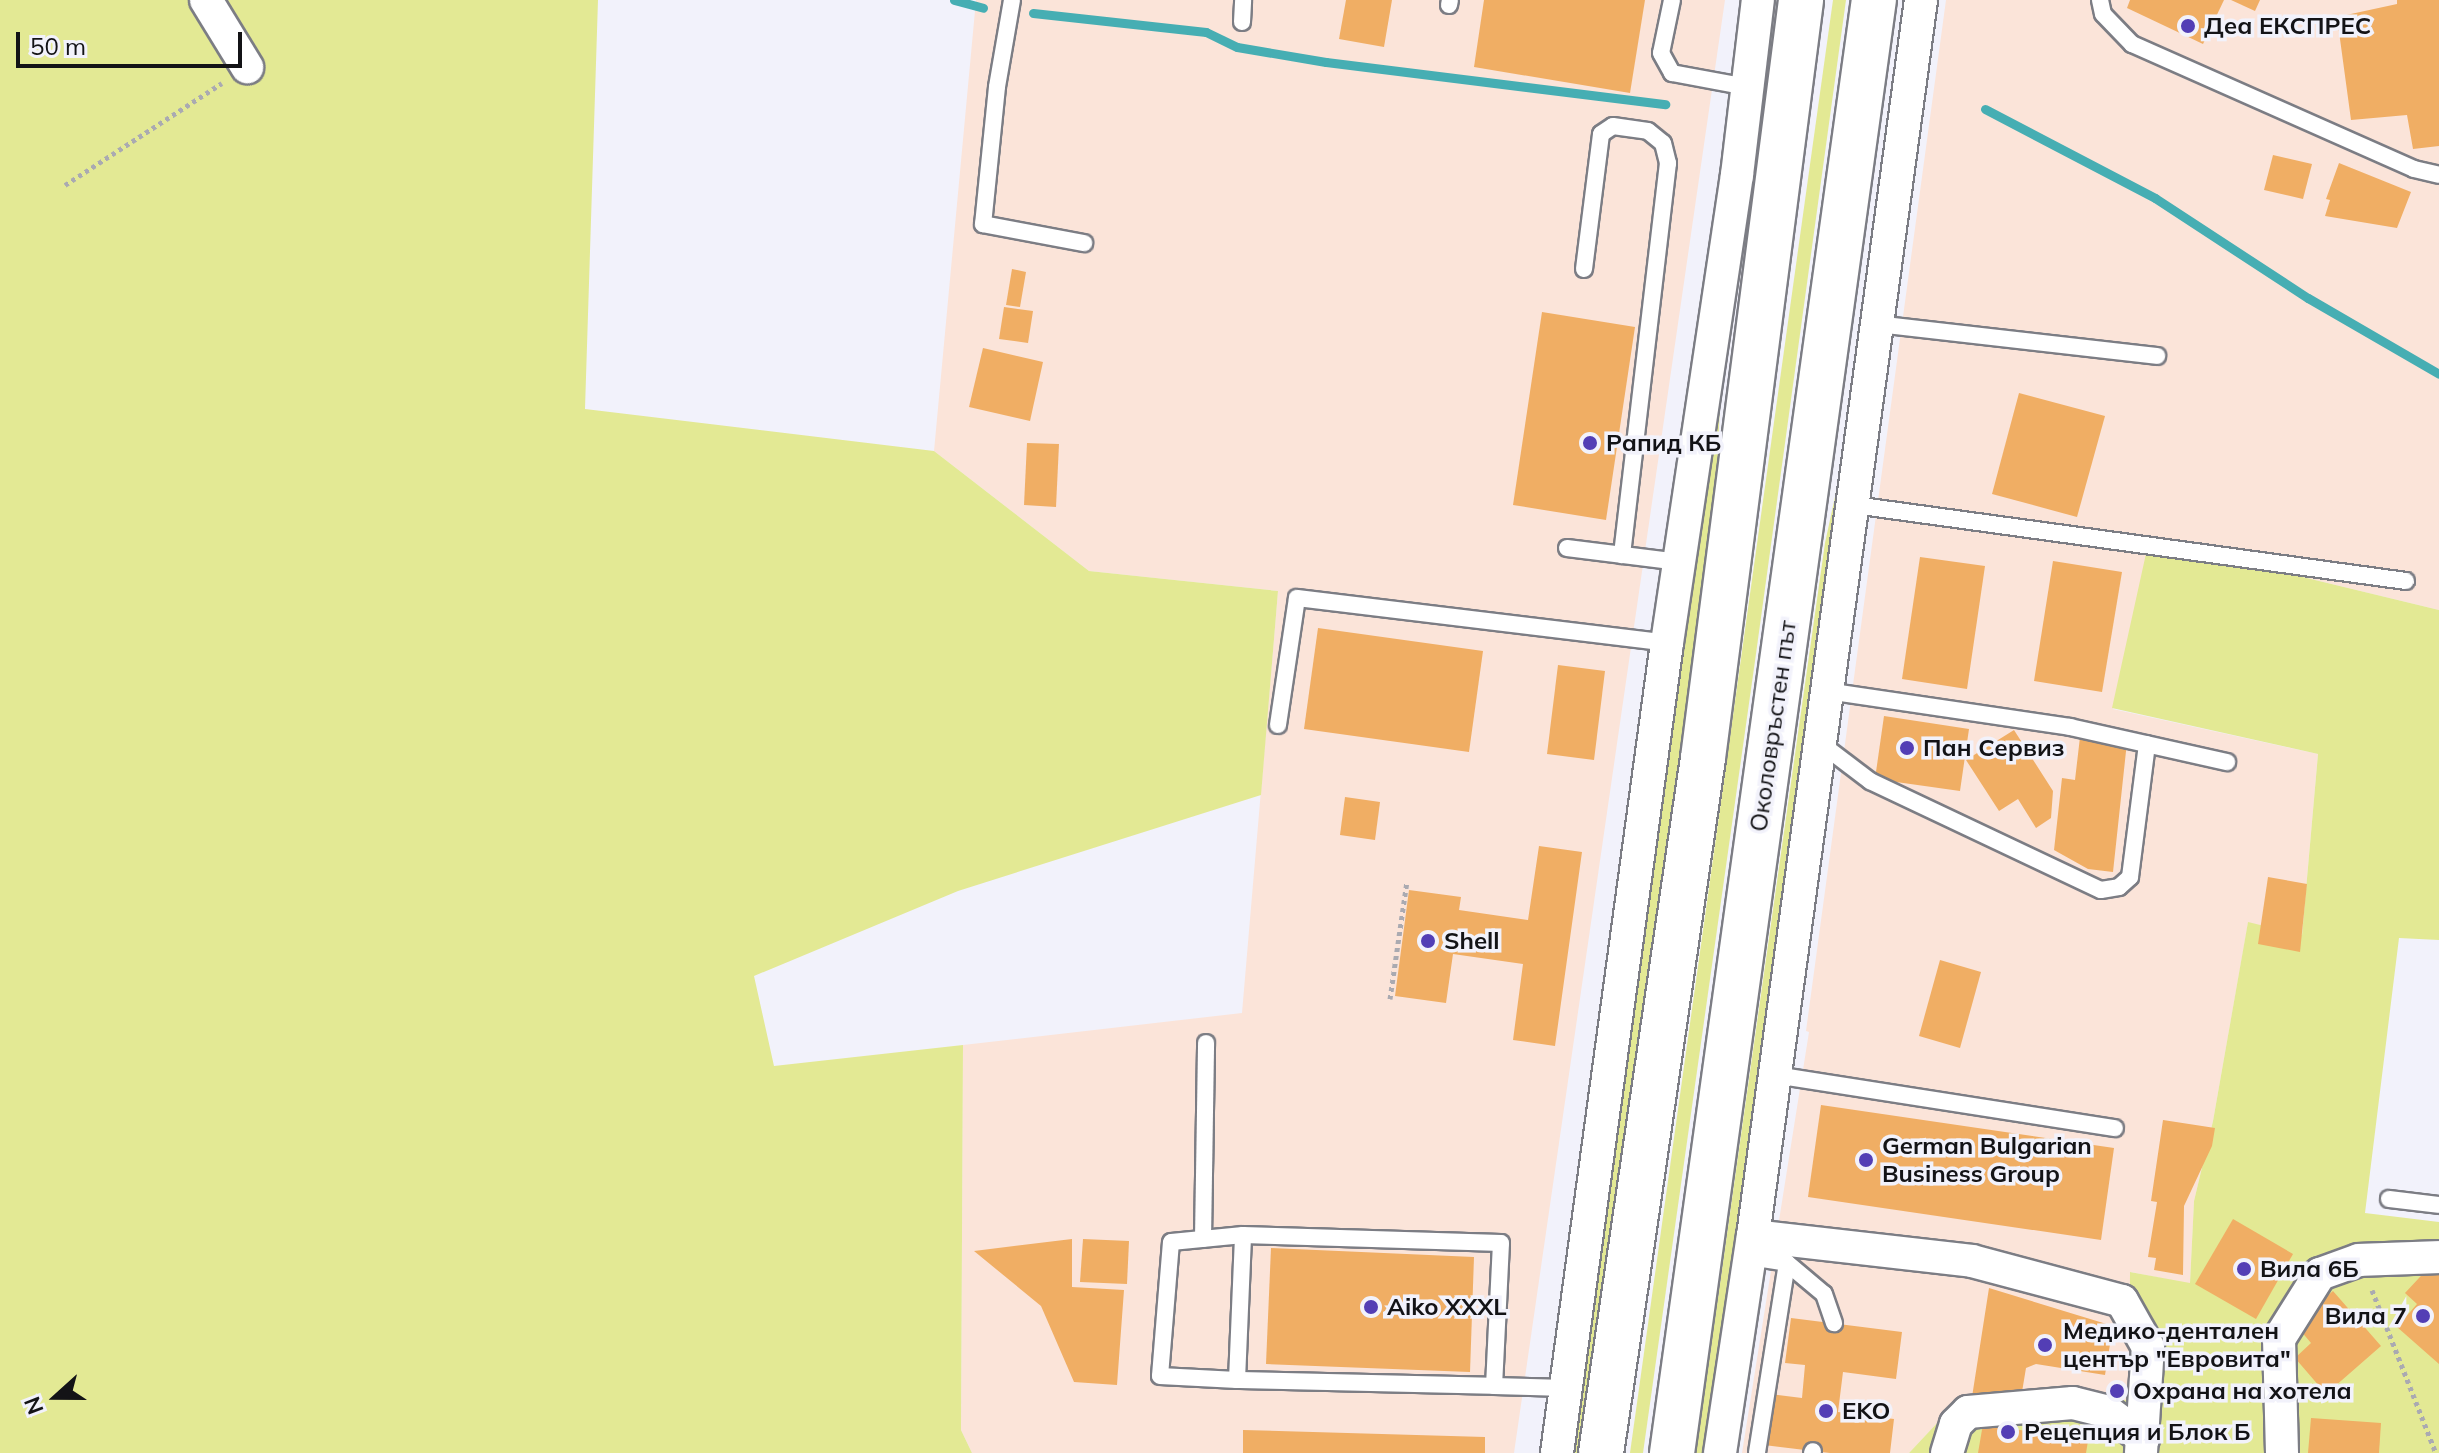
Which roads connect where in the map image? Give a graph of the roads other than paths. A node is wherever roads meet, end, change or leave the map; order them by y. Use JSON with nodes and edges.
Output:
{"nodes":[{"id":1,"x":206,"y":0,"type":"edge"},
{"id":2,"x":1012,"y":0,"type":"edge"},
{"id":3,"x":1243,"y":0,"type":"edge"},
{"id":4,"x":1672,"y":0,"type":"edge"},
{"id":5,"x":1758,"y":0,"type":"edge"},
{"id":6,"x":1801,"y":0,"type":"edge"},
{"id":7,"x":1874,"y":0,"type":"edge"},
{"id":8,"x":1921,"y":0,"type":"edge"},
{"id":9,"x":2100,"y":0,"type":"edge"},
{"id":10,"x":1242,"y":22,"type":"dead end"},
{"id":11,"x":247,"y":67,"type":"road end"},
{"id":12,"x":1747,"y":87,"type":"junction"},
{"id":13,"x":2439,"y":175,"type":"edge"},
{"id":14,"x":1084,"y":243,"type":"dead end"},
{"id":15,"x":1584,"y":269,"type":"dead end"},
{"id":16,"x":1877,"y":324,"type":"junction"},
{"id":17,"x":2157,"y":356,"type":"dead end"},
{"id":18,"x":1854,"y":505,"type":"junction"},
{"id":19,"x":1567,"y":548,"type":"dead end"},
{"id":20,"x":1622,"y":555,"type":"junction"},
{"id":21,"x":1679,"y":562,"type":"junction"},
{"id":22,"x":2406,"y":581,"type":"dead end"},
{"id":23,"x":1667,"y":643,"type":"junction"},
{"id":24,"x":1827,"y":691,"type":"junction"},
{"id":25,"x":1278,"y":725,"type":"dead end"},
{"id":26,"x":1820,"y":743,"type":"junction"},
{"id":27,"x":2147,"y":744,"type":"junction"},
{"id":28,"x":2227,"y":762,"type":"dead end"},
{"id":29,"x":1206,"y":1043,"type":"dead end"},
{"id":30,"x":1775,"y":1075,"type":"junction"},
{"id":31,"x":2115,"y":1128,"type":"dead end"},
{"id":32,"x":2389,"y":1199,"type":"dead end"},
{"id":33,"x":2439,"y":1205,"type":"edge"},
{"id":34,"x":1243,"y":1235,"type":"junction"},
{"id":35,"x":1203,"y":1239,"type":"junction"},
{"id":36,"x":1752,"y":1246,"type":"junction"},
{"id":37,"x":2439,"y":1257,"type":"edge"},
{"id":38,"x":1787,"y":1263,"type":"junction"},
{"id":39,"x":1834,"y":1323,"type":"dead end"},
{"id":40,"x":1237,"y":1380,"type":"junction"},
{"id":41,"x":1494,"y":1386,"type":"junction"},
{"id":42,"x":1566,"y":1388,"type":"junction"},
{"id":43,"x":2142,"y":1445,"type":"edge"},
{"id":44,"x":1557,"y":1453,"type":"edge"},
{"id":45,"x":1601,"y":1453,"type":"edge"},
{"id":46,"x":1672,"y":1453,"type":"edge"},
{"id":47,"x":1720,"y":1453,"type":"edge"},
{"id":48,"x":1757,"y":1453,"type":"edge"},
{"id":49,"x":1947,"y":1453,"type":"edge"},
{"id":50,"x":2282,"y":1453,"type":"edge"}],
"edges":[{"from":1,"to":11,"type":"street"},
{"from":2,"to":14,"type":"lane"},
{"from":3,"to":10,"type":"lane"},
{"from":4,"to":12,"type":"lane"},
{"from":5,"to":12,"type":"street"},
{"from":6,"to":45,"type":"highway"},
{"from":7,"to":46,"type":"highway","name":"Околовръстен път"},
{"from":8,"to":16,"type":"street"},
{"from":9,"to":13,"type":"lane"},
{"from":12,"to":21,"type":"street"},
{"from":15,"to":20,"type":"lane"},
{"from":16,"to":17,"type":"lane"},
{"from":16,"to":18,"type":"street"},
{"from":18,"to":22,"type":"lane"},
{"from":18,"to":24,"type":"street"},
{"from":19,"to":20,"type":"lane"},
{"from":20,"to":21,"type":"lane"},
{"from":21,"to":23,"type":"street"},
{"from":23,"to":25,"type":"lane"},
{"from":23,"to":42,"type":"street"},
{"from":24,"to":26,"type":"street"},
{"from":24,"to":27,"type":"lane"},
{"from":26,"to":27,"type":"lane"},
{"from":26,"to":30,"type":"street"},
{"from":27,"to":28,"type":"lane"},
{"from":29,"to":35,"type":"lane"},
{"from":30,"to":31,"type":"lane"},
{"from":30,"to":36,"type":"street"},
{"from":32,"to":33,"type":"lane"},
{"from":34,"to":35,"type":"lane"},
{"from":34,"to":40,"type":"lane"},
{"from":34,"to":41,"type":"lane"},
{"from":35,"to":40,"type":"lane"},
{"from":36,"to":38,"type":"lane"},
{"from":36,"to":43,"type":"street"},
{"from":36,"to":47,"type":"street"},
{"from":37,"to":50,"type":"street"},
{"from":38,"to":39,"type":"lane"},
{"from":38,"to":48,"type":"lane"},
{"from":40,"to":41,"type":"lane"},
{"from":41,"to":42,"type":"lane"},
{"from":42,"to":44,"type":"street"},
{"from":43,"to":49,"type":"street"}]}
